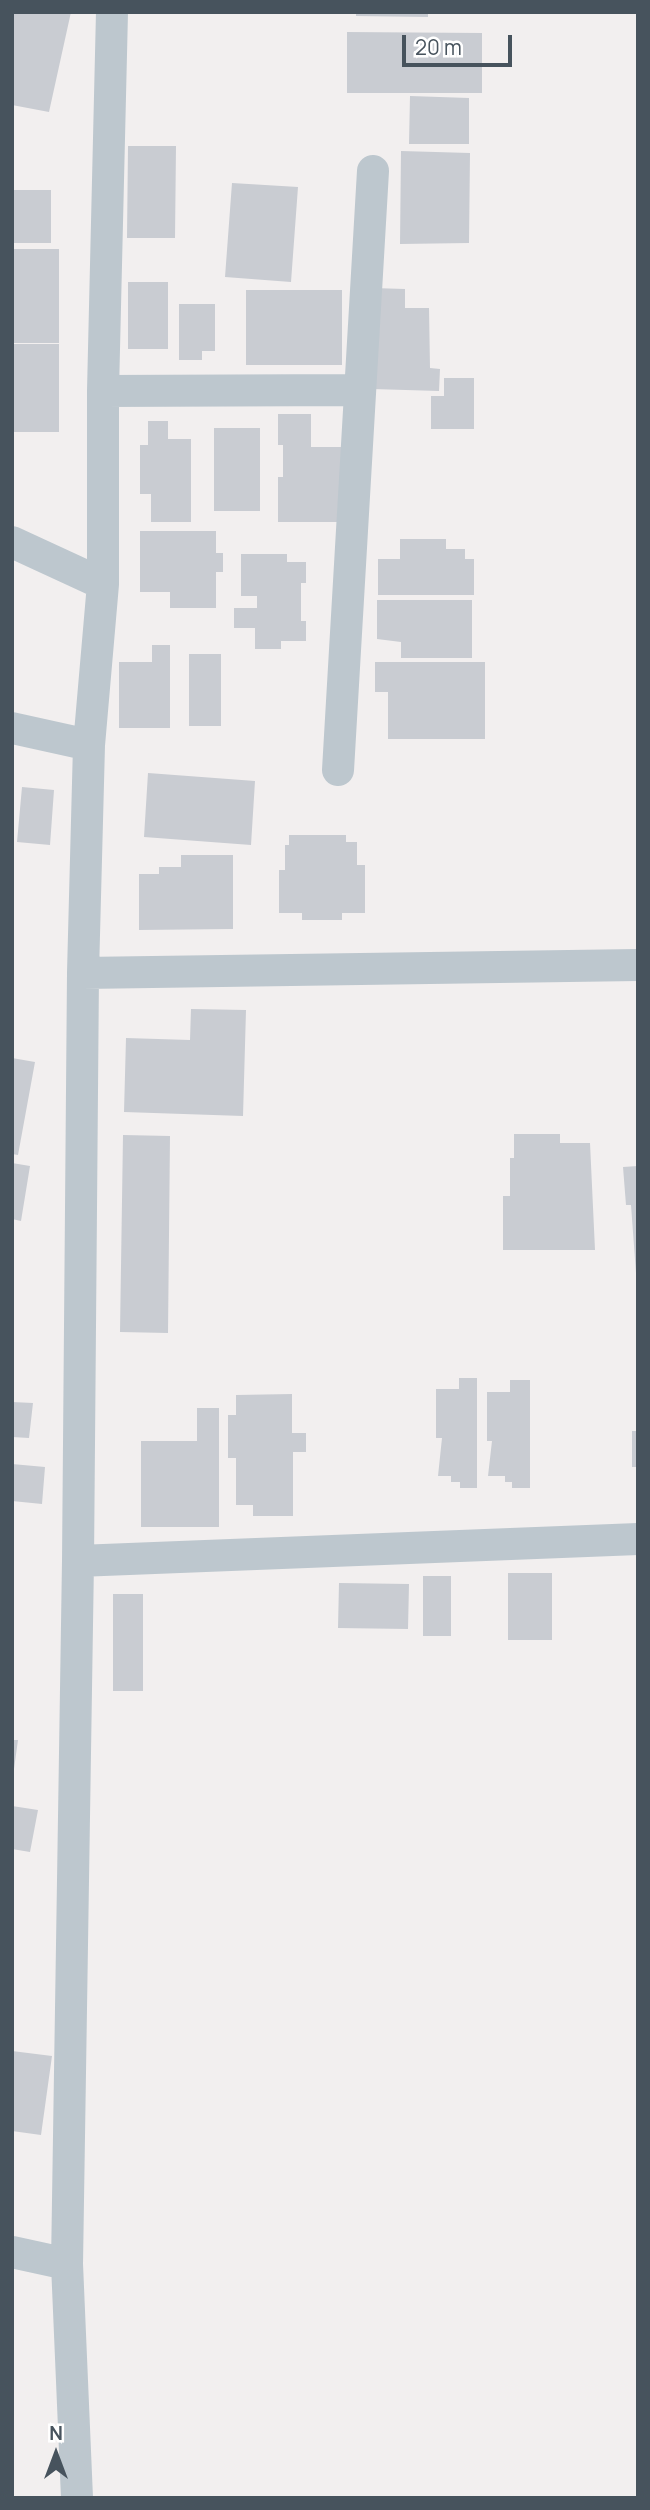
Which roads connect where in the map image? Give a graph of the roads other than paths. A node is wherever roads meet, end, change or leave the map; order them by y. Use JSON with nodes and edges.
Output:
{"nodes":[{"id":1,"x":112,"y":12,"type":"edge"},
{"id":2,"x":373,"y":171,"type":"dead end"},
{"id":3,"x":359,"y":390,"type":"junction"},
{"id":4,"x":103,"y":391,"type":"junction"},
{"id":5,"x":12,"y":542,"type":"edge"},
{"id":6,"x":103,"y":584,"type":"junction"},
{"id":7,"x":12,"y":728,"type":"edge"},
{"id":8,"x":89,"y":745,"type":"junction"},
{"id":9,"x":338,"y":770,"type":"dead end"},
{"id":10,"x":638,"y":965,"type":"edge"},
{"id":11,"x":83,"y":973,"type":"junction"},
{"id":12,"x":638,"y":1539,"type":"edge"},
{"id":13,"x":78,"y":1561,"type":"junction"},
{"id":14,"x":12,"y":2252,"type":"edge"},
{"id":15,"x":67,"y":2264,"type":"junction"},
{"id":16,"x":77,"y":2498,"type":"edge"}],
"edges":[{"from":1,"to":4,"type":"street"},
{"from":2,"to":3,"type":"street"},
{"from":3,"to":4,"type":"street"},
{"from":3,"to":9,"type":"street"},
{"from":4,"to":6,"type":"street"},
{"from":5,"to":6,"type":"street"},
{"from":6,"to":8,"type":"street"},
{"from":7,"to":8,"type":"street"},
{"from":8,"to":11,"type":"street"},
{"from":10,"to":11,"type":"street"},
{"from":11,"to":13,"type":"street"},
{"from":12,"to":13,"type":"street"},
{"from":13,"to":15,"type":"street"},
{"from":14,"to":15,"type":"street"},
{"from":15,"to":16,"type":"street"}]}
